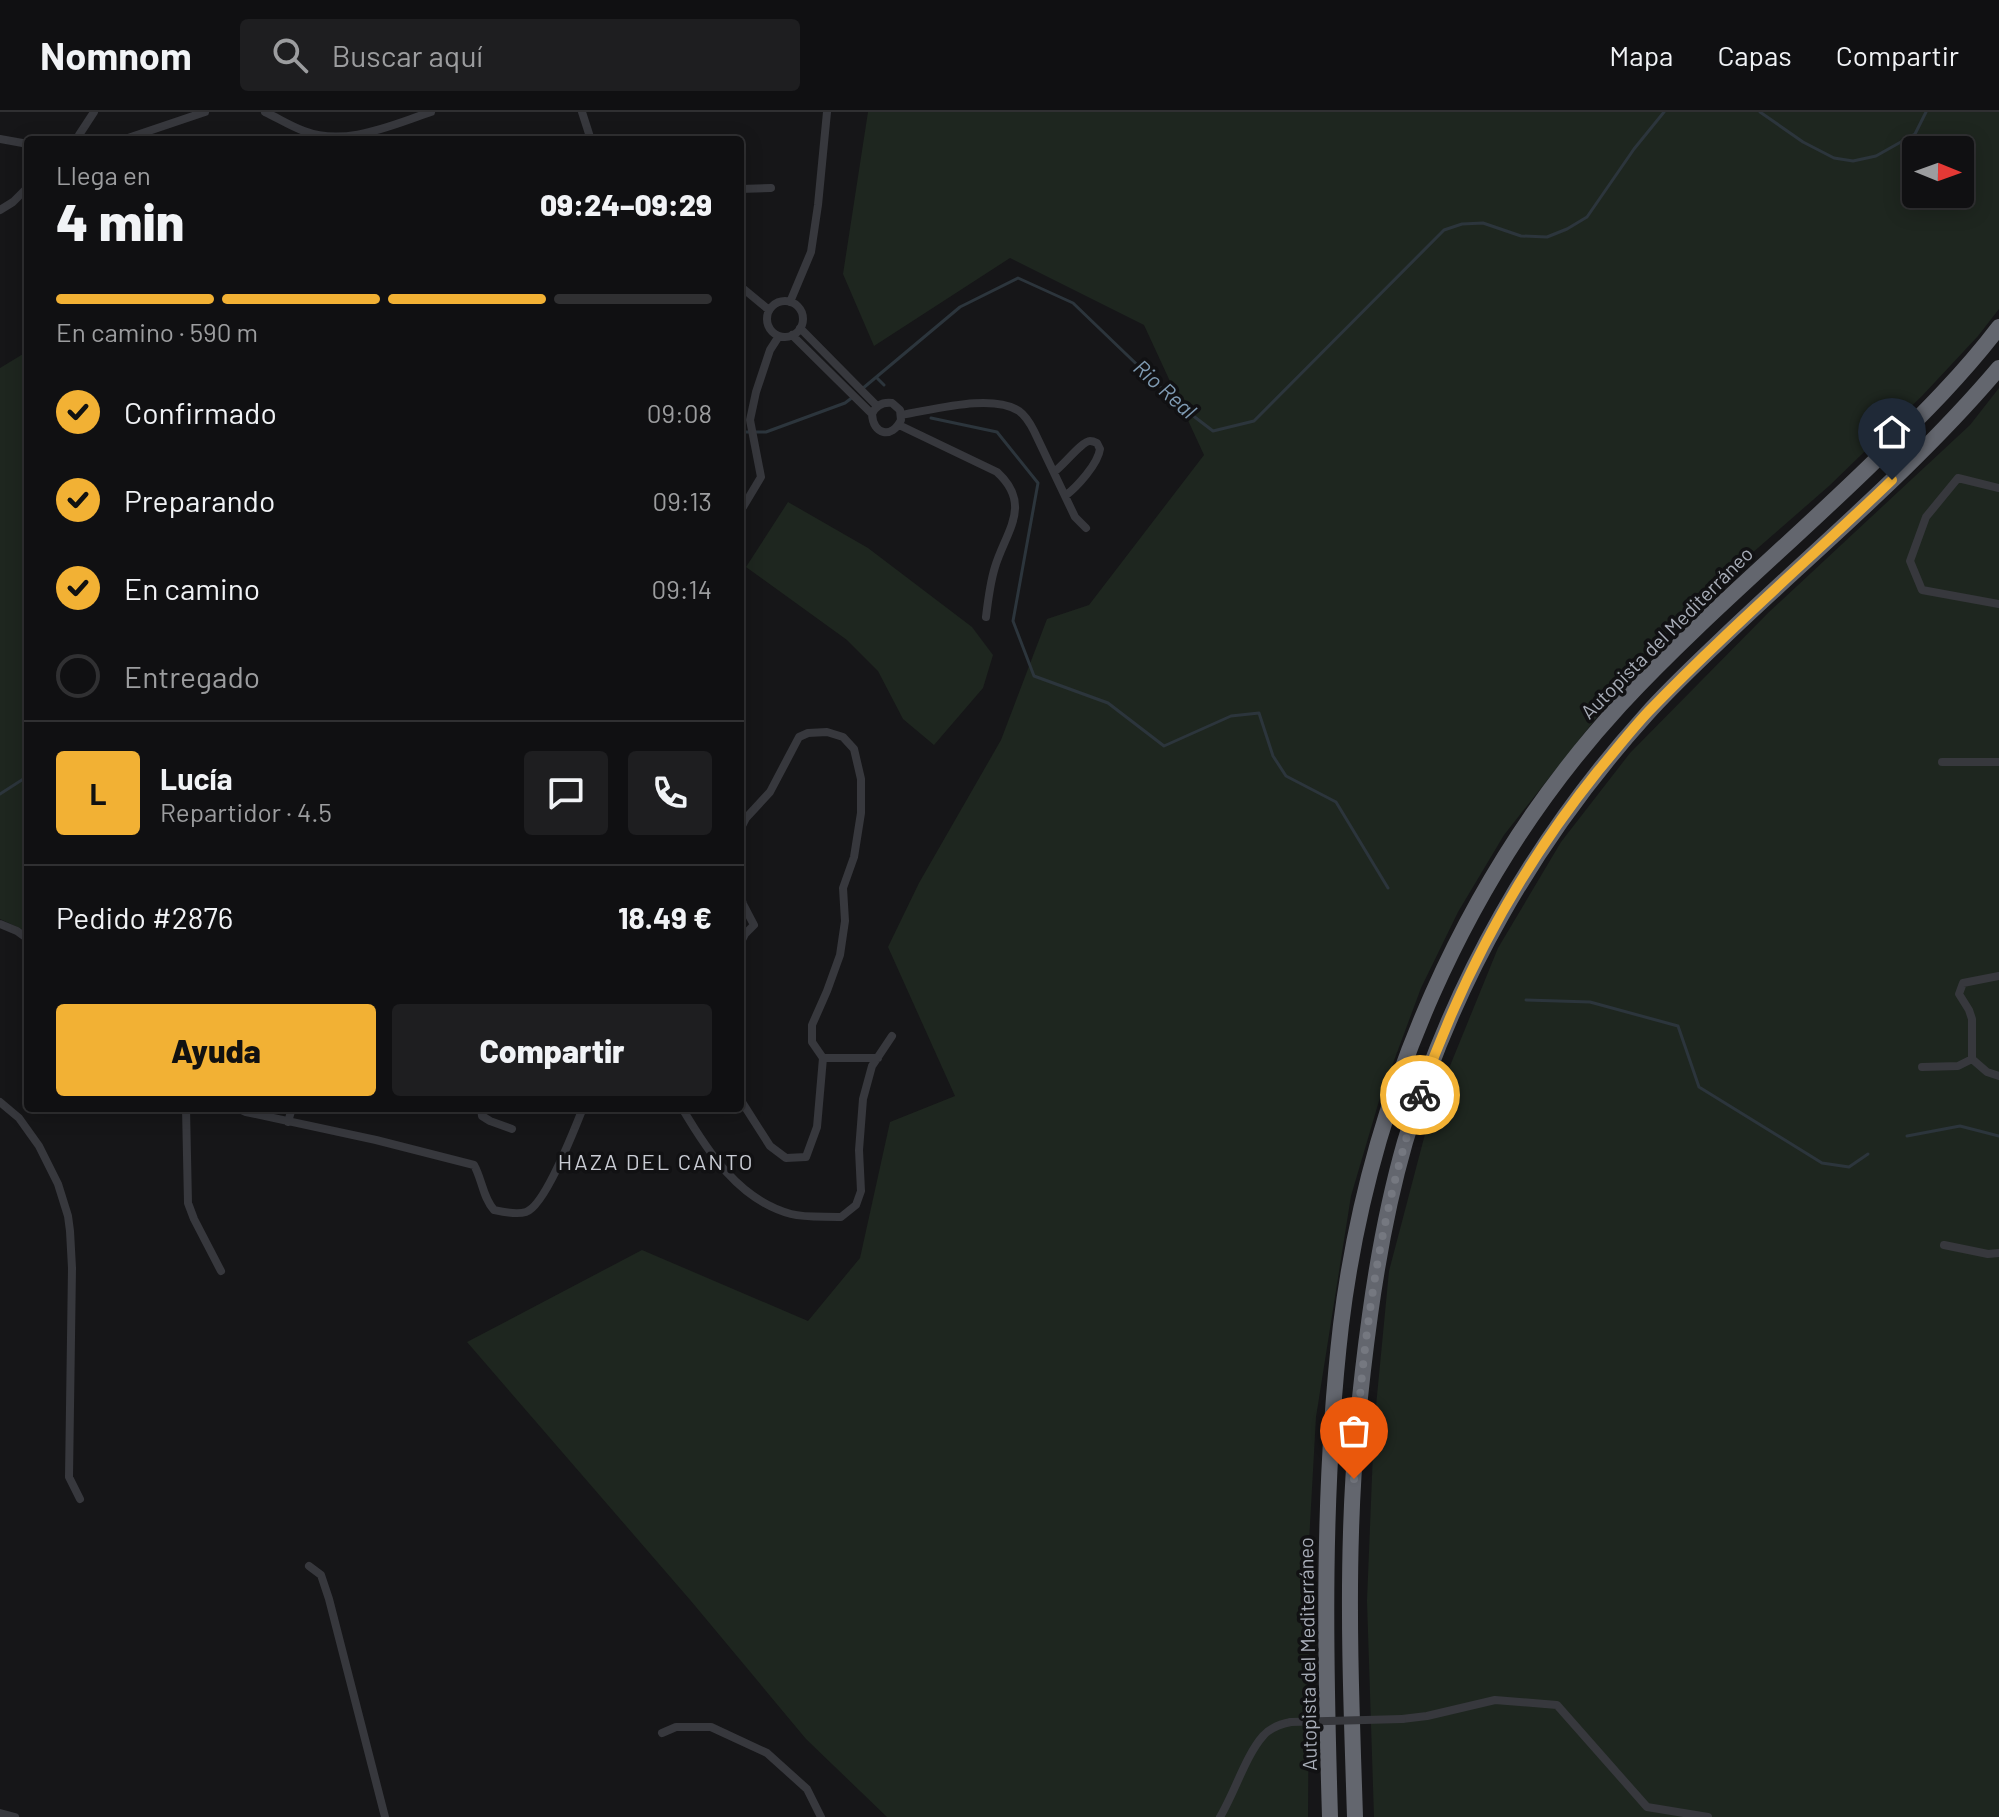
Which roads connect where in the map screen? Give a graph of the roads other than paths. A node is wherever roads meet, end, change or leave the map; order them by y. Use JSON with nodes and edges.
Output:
{"nodes":[{"id":1,"x":94,"y":112,"type":"edge"},
{"id":2,"x":205,"y":112,"type":"edge"},
{"id":3,"x":265,"y":112,"type":"edge"},
{"id":4,"x":431,"y":112,"type":"edge"},
{"id":5,"x":582,"y":112,"type":"edge"},
{"id":6,"x":827,"y":112,"type":"edge"},
{"id":7,"x":79,"y":136,"type":"edge"},
{"id":8,"x":134,"y":136,"type":"edge"},
{"id":9,"x":329,"y":136,"type":"edge"},
{"id":10,"x":342,"y":136,"type":"edge"},
{"id":11,"x":590,"y":136,"type":"edge"},
{"id":12,"x":0,"y":139,"type":"edge"},
{"id":13,"x":24,"y":143,"type":"edge"},
{"id":14,"x":771,"y":188,"type":"dead end"},
{"id":15,"x":744,"y":189,"type":"edge"},
{"id":16,"x":24,"y":191,"type":"edge"},
{"id":17,"x":0,"y":210,"type":"edge"},
{"id":18,"x":744,"y":289,"type":"edge"},
{"id":19,"x":790,"y":302,"type":"junction"},
{"id":20,"x":769,"y":310,"type":"junction"},
{"id":21,"x":1999,"y":327,"type":"edge"},
{"id":22,"x":800,"y":328,"type":"junction"},
{"id":23,"x":792,"y":335,"type":"junction"},
{"id":24,"x":779,"y":336,"type":"junction"},
{"id":25,"x":1999,"y":368,"type":"edge"},
{"id":26,"x":847,"y":381,"type":"junction"},
{"id":27,"x":875,"y":410,"type":"junction"},
{"id":28,"x":901,"y":415,"type":"junction"},
{"id":29,"x":899,"y":425,"type":"junction"},
{"id":30,"x":1054,"y":472,"type":"junction"},
{"id":31,"x":1999,"y":488,"type":"edge"},
{"id":32,"x":1065,"y":496,"type":"junction"},
{"id":33,"x":744,"y":505,"type":"edge"},
{"id":34,"x":1086,"y":528,"type":"dead end"},
{"id":35,"x":1999,"y":604,"type":"edge"},
{"id":36,"x":986,"y":617,"type":"dead end"},
{"id":37,"x":1942,"y":762,"type":"dead end"},
{"id":38,"x":1999,"y":762,"type":"edge"},
{"id":39,"x":744,"y":822,"type":"edge"},
{"id":40,"x":744,"y":906,"type":"edge"},
{"id":41,"x":0,"y":924,"type":"edge"},
{"id":42,"x":24,"y":936,"type":"edge"},
{"id":43,"x":744,"y":936,"type":"edge"},
{"id":44,"x":1999,"y":976,"type":"edge"},
{"id":45,"x":892,"y":1036,"type":"dead end"},
{"id":46,"x":823,"y":1058,"type":"junction"},
{"id":47,"x":878,"y":1058,"type":"junction"},
{"id":48,"x":1972,"y":1059,"type":"junction"},
{"id":49,"x":1922,"y":1067,"type":"dead end"},
{"id":50,"x":1999,"y":1076,"type":"edge"},
{"id":51,"x":0,"y":1102,"type":"edge"},
{"id":52,"x":744,"y":1105,"type":"edge"},
{"id":53,"x":186,"y":1112,"type":"edge"},
{"id":54,"x":246,"y":1112,"type":"edge"},
{"id":55,"x":291,"y":1112,"type":"edge"},
{"id":56,"x":482,"y":1112,"type":"edge"},
{"id":57,"x":581,"y":1112,"type":"edge"},
{"id":58,"x":685,"y":1112,"type":"edge"},
{"id":59,"x":288,"y":1122,"type":"junction"},
{"id":60,"x":512,"y":1129,"type":"dead end"},
{"id":61,"x":1944,"y":1245,"type":"dead end"},
{"id":62,"x":1999,"y":1253,"type":"edge"},
{"id":63,"x":221,"y":1271,"type":"dead end"},
{"id":64,"x":1355,"y":1454,"type":"junction"},
{"id":65,"x":80,"y":1499,"type":"dead end"},
{"id":66,"x":1327,"y":1507,"type":"junction"},
{"id":67,"x":309,"y":1566,"type":"dead end"},
{"id":68,"x":662,"y":1733,"type":"dead end"},
{"id":69,"x":0,"y":1813,"type":"edge"},
{"id":70,"x":15,"y":1817,"type":"edge"},
{"id":71,"x":385,"y":1817,"type":"edge"},
{"id":72,"x":821,"y":1817,"type":"edge"},
{"id":73,"x":1220,"y":1817,"type":"edge"},
{"id":74,"x":1319,"y":1817,"type":"edge"},
{"id":75,"x":1330,"y":1817,"type":"edge"},
{"id":76,"x":1355,"y":1817,"type":"edge"},
{"id":77,"x":1365,"y":1817,"type":"edge"},
{"id":78,"x":1708,"y":1817,"type":"edge"}],
"edges":[{"from":1,"to":7,"type":"street"},
{"from":2,"to":8,"type":"street"},
{"from":3,"to":9,"type":"street"},
{"from":4,"to":10,"type":"street"},
{"from":5,"to":11,"type":"street"},
{"from":6,"to":19,"type":"street"},
{"from":12,"to":13,"type":"street"},
{"from":14,"to":15,"type":"street"},
{"from":16,"to":17,"type":"street"},
{"from":18,"to":20,"type":"street"},
{"from":19,"to":20,"type":"street"},
{"from":19,"to":22,"type":"street"},
{"from":20,"to":24,"type":"street"},
{"from":21,"to":66,"type":"highway","name":"Autopista del Mediterráneo"},
{"from":22,"to":23,"type":"street"},
{"from":22,"to":26,"type":"street"},
{"from":23,"to":24,"type":"street"},
{"from":23,"to":26,"type":"street"},
{"from":24,"to":33,"type":"street"},
{"from":25,"to":64,"type":"highway"},
{"from":26,"to":27,"type":"street"},
{"from":26,"to":27,"type":"street"},
{"from":27,"to":28,"type":"street"},
{"from":27,"to":29,"type":"street"},
{"from":28,"to":29,"type":"street"},
{"from":28,"to":30,"type":"street"},
{"from":29,"to":36,"type":"street"},
{"from":30,"to":32,"type":"street"},
{"from":30,"to":32,"type":"street"},
{"from":31,"to":35,"type":"street"},
{"from":32,"to":34,"type":"street"},
{"from":37,"to":38,"type":"street"},
{"from":39,"to":46,"type":"street"},
{"from":40,"to":43,"type":"street"},
{"from":41,"to":42,"type":"street"},
{"from":44,"to":48,"type":"street"},
{"from":45,"to":47,"type":"street"},
{"from":46,"to":47,"type":"street"},
{"from":46,"to":52,"type":"street"},
{"from":47,"to":58,"type":"street"},
{"from":48,"to":49,"type":"street"},
{"from":48,"to":50,"type":"street"},
{"from":51,"to":65,"type":"street"},
{"from":53,"to":63,"type":"street"},
{"from":54,"to":59,"type":"street"},
{"from":55,"to":59,"type":"street"},
{"from":56,"to":60,"type":"street"},
{"from":57,"to":59,"type":"street"},
{"from":61,"to":62,"type":"street"},
{"from":64,"to":76,"type":"highway"},
{"from":64,"to":77,"type":"highway"},
{"from":66,"to":74,"type":"highway"},
{"from":66,"to":75,"type":"highway","name":"Autopista del Mediterráneo"},
{"from":67,"to":71,"type":"street"},
{"from":68,"to":72,"type":"street"},
{"from":69,"to":70,"type":"street"},
{"from":73,"to":78,"type":"street","bridge":true}]}
